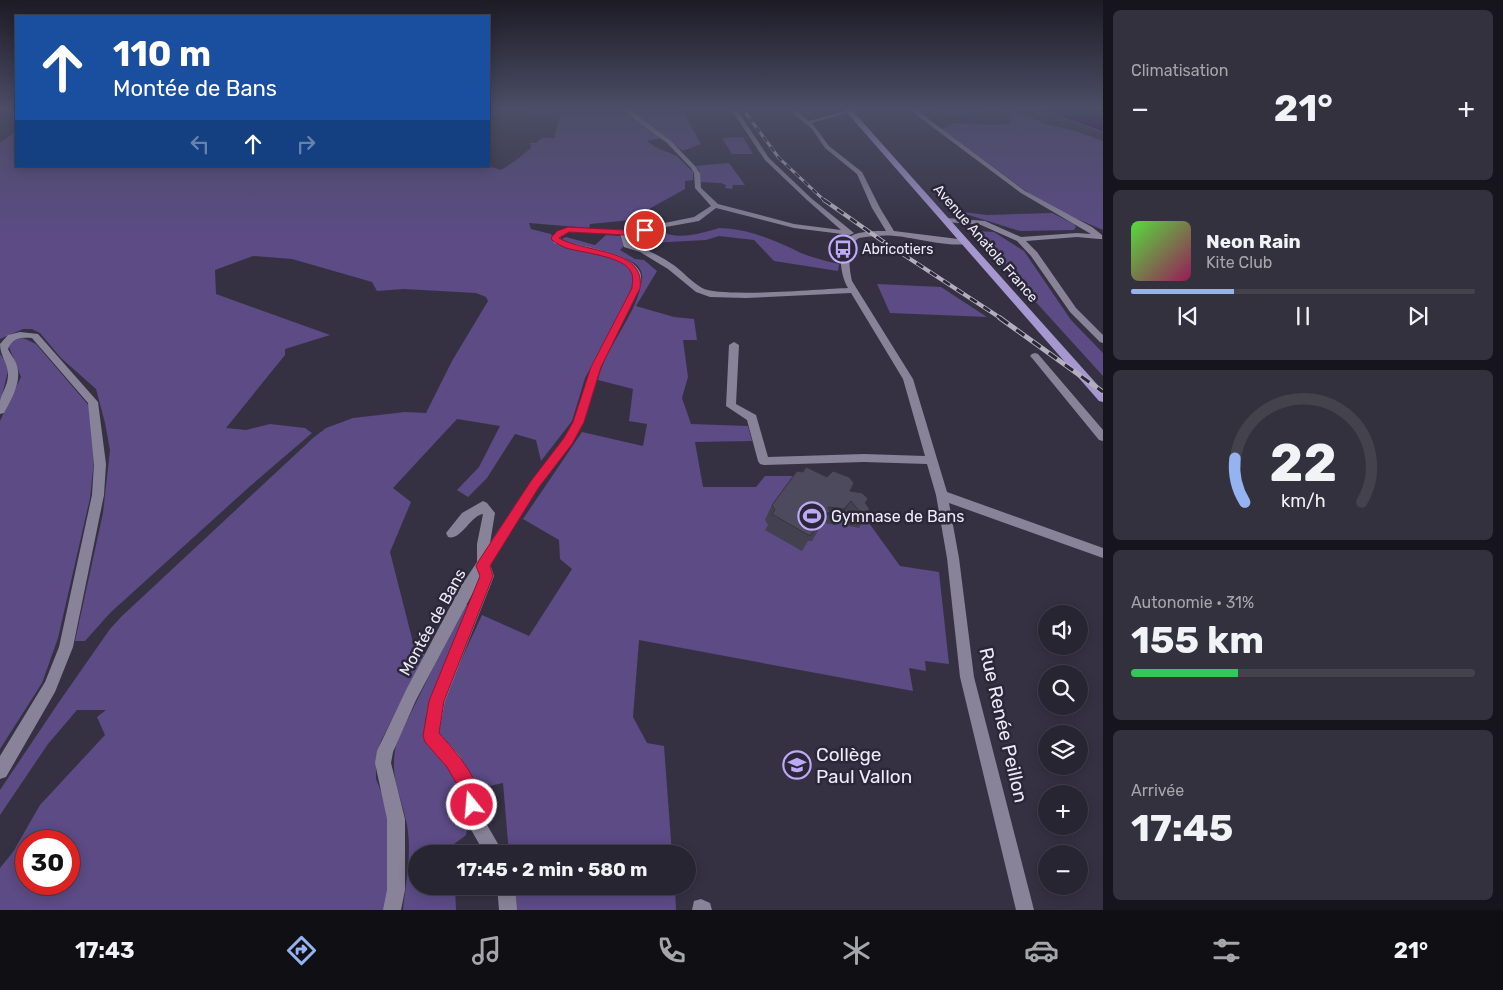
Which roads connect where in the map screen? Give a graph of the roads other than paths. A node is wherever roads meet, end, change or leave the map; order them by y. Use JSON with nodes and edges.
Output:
{"nodes":[{"id":1,"x":677,"y":150,"type":"edge"},
{"id":2,"x":761,"y":150,"type":"edge"},
{"id":3,"x":831,"y":150,"type":"edge"},
{"id":4,"x":884,"y":150,"type":"edge"},
{"id":5,"x":967,"y":150,"type":"edge"},
{"id":6,"x":715,"y":206,"type":"junction"},
{"id":7,"x":949,"y":223,"type":"junction"},
{"id":8,"x":891,"y":232,"type":"junction"},
{"id":9,"x":624,"y":233,"type":"junction"},
{"id":10,"x":853,"y":235,"type":"junction"},
{"id":11,"x":1100,"y":237,"type":"edge"},
{"id":12,"x":1020,"y":239,"type":"junction"},
{"id":13,"x":964,"y":240,"type":"junction"},
{"id":14,"x":854,"y":290,"type":"junction"},
{"id":15,"x":1091,"y":331,"type":"junction"},
{"id":16,"x":1103,"y":340,"type":"edge"},
{"id":17,"x":734,"y":345,"type":"dead end"},
{"id":18,"x":1103,"y":347,"type":"edge"},
{"id":19,"x":1035,"y":356,"type":"dead end"},
{"id":20,"x":1103,"y":398,"type":"edge"},
{"id":21,"x":0,"y":410,"type":"edge"},
{"id":22,"x":1103,"y":437,"type":"edge"},
{"id":23,"x":932,"y":460,"type":"junction"},
{"id":24,"x":942,"y":495,"type":"junction"},
{"id":25,"x":452,"y":533,"type":"dead end"},
{"id":26,"x":1103,"y":553,"type":"edge"},
{"id":27,"x":483,"y":566,"type":"junction"},
{"id":28,"x":0,"y":772,"type":"edge"},
{"id":29,"x":490,"y":845,"type":"edge"},
{"id":30,"x":507,"y":895,"type":"edge"},
{"id":31,"x":392,"y":910,"type":"edge"},
{"id":32,"x":508,"y":910,"type":"edge"},
{"id":33,"x":1025,"y":910,"type":"edge"}],
"edges":[{"from":1,"to":6,"type":"street"},
{"from":2,"to":10,"type":"street"},
{"from":3,"to":8,"type":"street"},
{"from":4,"to":7,"type":"main road","name":"Avenue Anatole France"},
{"from":5,"to":11,"type":"street"},
{"from":6,"to":9,"type":"street"},
{"from":6,"to":10,"type":"street"},
{"from":7,"to":12,"type":"street"},
{"from":7,"to":13,"type":"main road","name":"Avenue Anatole France"},
{"from":8,"to":10,"type":"street"},
{"from":8,"to":13,"type":"street"},
{"from":9,"to":14,"type":"street"},
{"from":9,"to":27,"type":"street","name":"Montée de Bans"},
{"from":10,"to":14,"type":"street","name":"Rue Renée Peillon"},
{"from":11,"to":12,"type":"street"},
{"from":12,"to":15,"type":"street"},
{"from":13,"to":20,"type":"main road","name":"Avenue Anatole France"},
{"from":14,"to":23,"type":"street","name":"Rue Renée Peillon"},
{"from":15,"to":16,"type":"street"},
{"from":15,"to":18,"type":"street"},
{"from":17,"to":23,"type":"street"},
{"from":19,"to":22,"type":"street"},
{"from":21,"to":28,"type":"street"},
{"from":23,"to":24,"type":"street","name":"Rue Renée Peillon"},
{"from":24,"to":26,"type":"street"},
{"from":24,"to":33,"type":"street","name":"Rue Renée Peillon"},
{"from":25,"to":27,"type":"street"},
{"from":27,"to":29,"type":"street"},
{"from":27,"to":31,"type":"street","name":"Montée de Bans"},
{"from":30,"to":32,"type":"street"}]}
